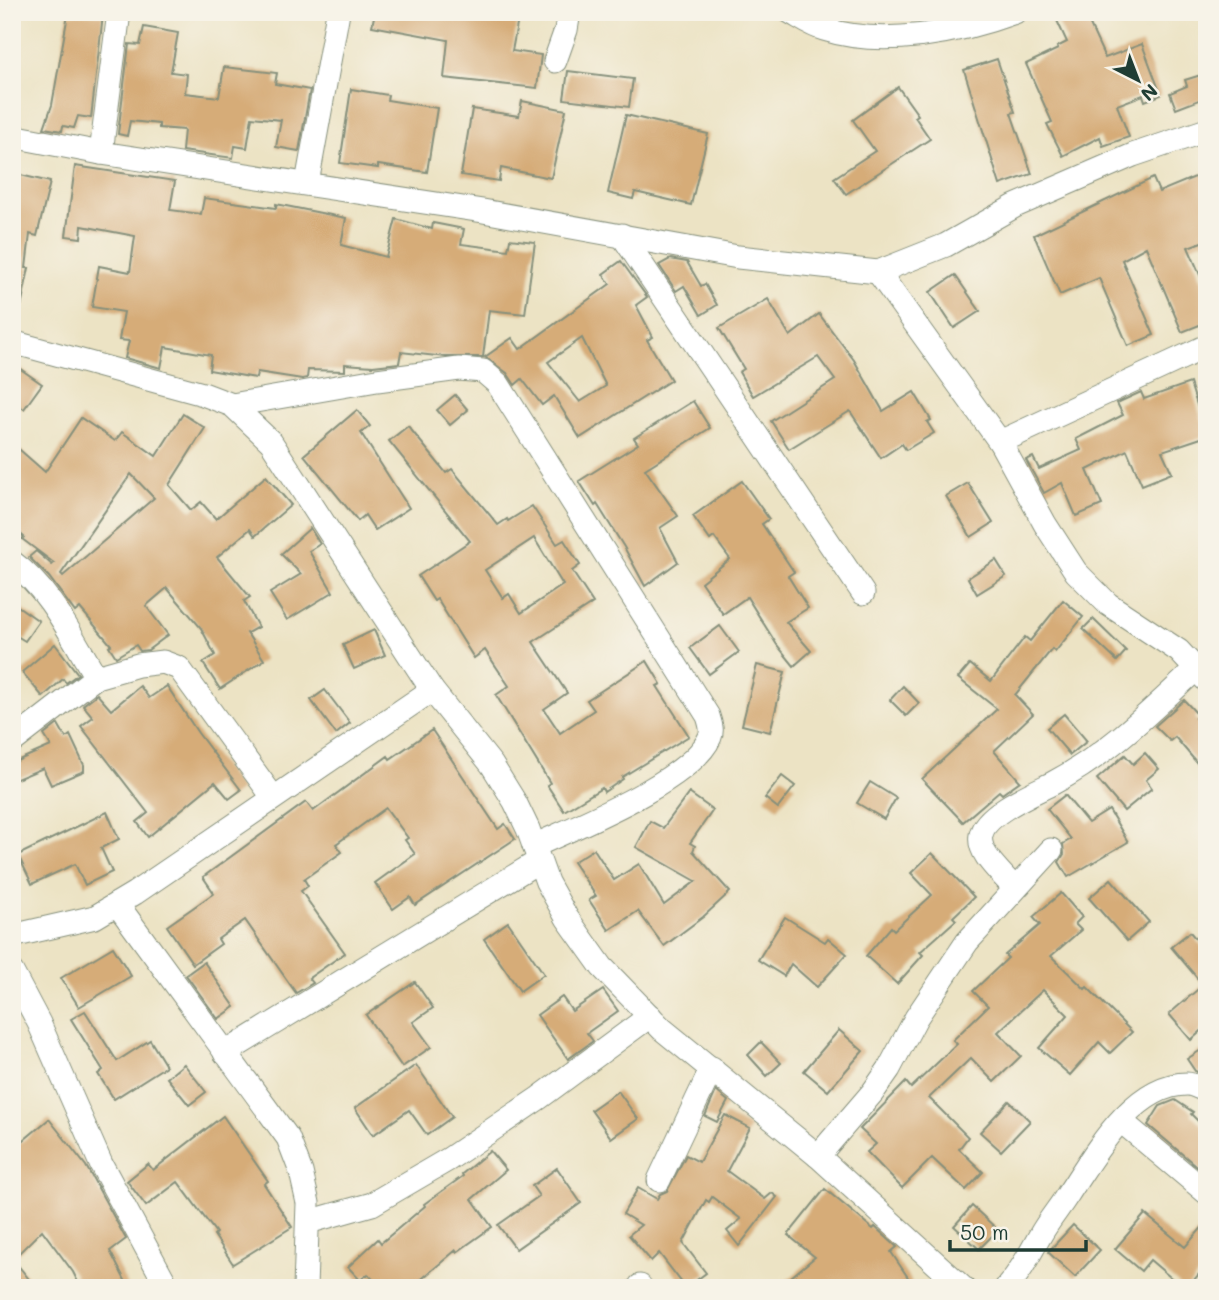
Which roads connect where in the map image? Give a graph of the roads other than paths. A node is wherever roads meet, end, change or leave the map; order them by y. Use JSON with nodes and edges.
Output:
{"nodes":[{"id":1,"x":119,"y":12,"type":"edge"},
{"id":2,"x":338,"y":12,"type":"edge"},
{"id":3,"x":569,"y":12,"type":"edge"},
{"id":4,"x":790,"y":12,"type":"edge"},
{"id":5,"x":1015,"y":12,"type":"edge"},
{"id":6,"x":555,"y":61,"type":"dead end"},
{"id":7,"x":1207,"y":130,"type":"edge"},
{"id":8,"x":12,"y":136,"type":"edge"},
{"id":9,"x":101,"y":153,"type":"junction"},
{"id":10,"x":307,"y":183,"type":"junction"},
{"id":11,"x":622,"y":235,"type":"junction"},
{"id":12,"x":878,"y":272,"type":"junction"},
{"id":13,"x":12,"y":342,"type":"edge"},
{"id":14,"x":1207,"y":345,"type":"edge"},
{"id":15,"x":232,"y":405,"type":"junction"},
{"id":16,"x":1000,"y":442,"type":"junction"},
{"id":17,"x":12,"y":562,"type":"edge"},
{"id":18,"x":863,"y":593,"type":"dead end"},
{"id":19,"x":1200,"y":666,"type":"edge"},
{"id":20,"x":96,"y":677,"type":"junction"},
{"id":21,"x":432,"y":690,"type":"junction"},
{"id":22,"x":12,"y":742,"type":"edge"},
{"id":23,"x":273,"y":797,"type":"junction"},
{"id":24,"x":1051,"y":850,"type":"dead end"},
{"id":25,"x":537,"y":853,"type":"junction"},
{"id":26,"x":1014,"y":888,"type":"junction"},
{"id":27,"x":117,"y":904,"type":"junction"},
{"id":28,"x":12,"y":936,"type":"edge"},
{"id":29,"x":12,"y":972,"type":"edge"},
{"id":30,"x":18,"y":1000,"type":"edge"},
{"id":31,"x":650,"y":1016,"type":"junction"},
{"id":32,"x":225,"y":1053,"type":"junction"},
{"id":33,"x":712,"y":1068,"type":"junction"},
{"id":34,"x":1207,"y":1091,"type":"edge"},
{"id":35,"x":1121,"y":1121,"type":"junction"},
{"id":36,"x":818,"y":1156,"type":"junction"},
{"id":37,"x":659,"y":1180,"type":"dead end"},
{"id":38,"x":1207,"y":1193,"type":"edge"},
{"id":39,"x":308,"y":1222,"type":"junction"},
{"id":40,"x":169,"y":1288,"type":"edge"},
{"id":41,"x":305,"y":1288,"type":"edge"},
{"id":42,"x":963,"y":1288,"type":"edge"},
{"id":43,"x":1006,"y":1288,"type":"edge"}],
"edges":[{"from":1,"to":9,"type":"street"},
{"from":2,"to":10,"type":"street"},
{"from":3,"to":6,"type":"street"},
{"from":4,"to":5,"type":"street"},
{"from":7,"to":12,"type":"street"},
{"from":8,"to":9,"type":"street"},
{"from":9,"to":10,"type":"street"},
{"from":10,"to":11,"type":"street"},
{"from":11,"to":12,"type":"street"},
{"from":11,"to":18,"type":"street"},
{"from":12,"to":16,"type":"street"},
{"from":13,"to":15,"type":"street"},
{"from":14,"to":16,"type":"street"},
{"from":15,"to":21,"type":"street"},
{"from":15,"to":25,"type":"street"},
{"from":16,"to":19,"type":"street"},
{"from":17,"to":20,"type":"street"},
{"from":19,"to":26,"type":"street"},
{"from":20,"to":22,"type":"street"},
{"from":20,"to":23,"type":"street"},
{"from":21,"to":23,"type":"street"},
{"from":21,"to":25,"type":"street"},
{"from":23,"to":27,"type":"street"},
{"from":24,"to":26,"type":"street"},
{"from":25,"to":31,"type":"street"},
{"from":25,"to":32,"type":"street"},
{"from":26,"to":36,"type":"street"},
{"from":27,"to":28,"type":"street"},
{"from":27,"to":32,"type":"street"},
{"from":29,"to":30,"type":"street"},
{"from":30,"to":40,"type":"street"},
{"from":31,"to":33,"type":"street"},
{"from":31,"to":39,"type":"street"},
{"from":32,"to":39,"type":"street"},
{"from":33,"to":36,"type":"street"},
{"from":33,"to":37,"type":"street"},
{"from":34,"to":35,"type":"street"},
{"from":35,"to":38,"type":"street"},
{"from":35,"to":43,"type":"street"},
{"from":36,"to":42,"type":"street"},
{"from":39,"to":41,"type":"street"}]}
